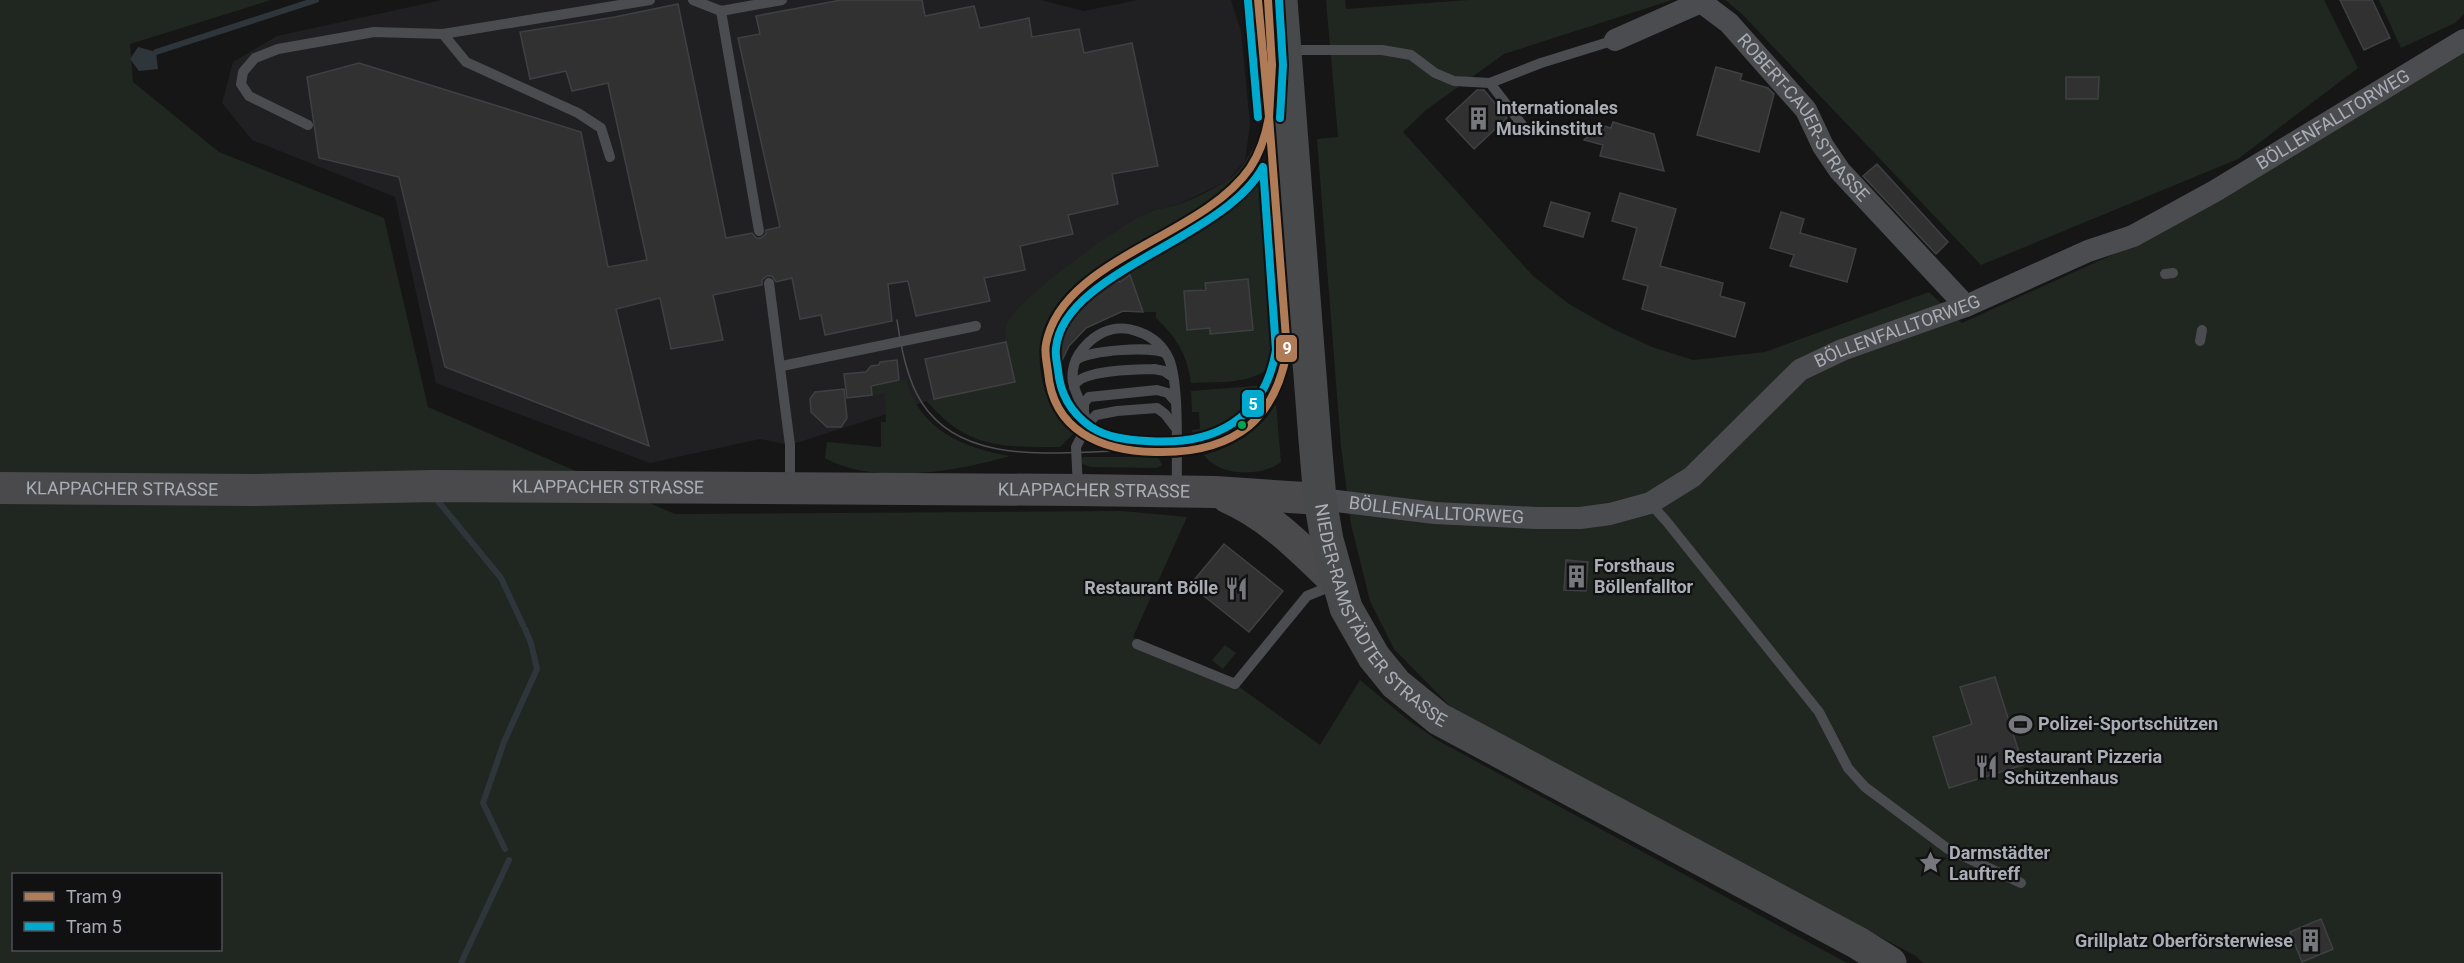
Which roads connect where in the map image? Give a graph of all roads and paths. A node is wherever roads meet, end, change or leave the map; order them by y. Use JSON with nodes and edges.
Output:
{"nodes":[{"id":1,"x":650,"y":0,"type":"edge"},
{"id":2,"x":693,"y":0,"type":"edge"},
{"id":3,"x":782,"y":0,"type":"edge"},
{"id":4,"x":1281,"y":0,"type":"edge"},
{"id":5,"x":721,"y":11,"type":"junction"},
{"id":6,"x":443,"y":34,"type":"junction"},
{"id":7,"x":1615,"y":40,"type":"joint"},
{"id":8,"x":2464,"y":40,"type":"edge"},
{"id":9,"x":1285,"y":51,"type":"junction"},
{"id":10,"x":1490,"y":83,"type":"junction"},
{"id":11,"x":308,"y":125,"type":"dead end"},
{"id":12,"x":1526,"y":130,"type":"dead end"},
{"id":13,"x":610,"y":157,"type":"dead end"},
{"id":14,"x":759,"y":231,"type":"dead end"},
{"id":15,"x":770,"y":283,"type":"dead end"},
{"id":16,"x":1966,"y":306,"type":"junction"},
{"id":17,"x":976,"y":326,"type":"dead end"},
{"id":18,"x":2202,"y":330,"type":"dead end"},
{"id":19,"x":2200,"y":341,"type":"dead end"},
{"id":20,"x":1165,"y":353,"type":"junction"},
{"id":21,"x":1076,"y":360,"type":"junction"},
{"id":22,"x":782,"y":366,"type":"junction"},
{"id":23,"x":1173,"y":377,"type":"junction"},
{"id":24,"x":1074,"y":387,"type":"junction"},
{"id":25,"x":1175,"y":400,"type":"junction"},
{"id":26,"x":1083,"y":409,"type":"junction"},
{"id":27,"x":1086,"y":428,"type":"junction"},
{"id":28,"x":1175,"y":428,"type":"junction"},
{"id":29,"x":0,"y":488,"type":"edge"},
{"id":30,"x":790,"y":489,"type":"junction"},
{"id":31,"x":1078,"y":490,"type":"junction"},
{"id":32,"x":1178,"y":492,"type":"junction"},
{"id":33,"x":1215,"y":492,"type":"junction"},
{"id":34,"x":1320,"y":499,"type":"junction"},
{"id":35,"x":1650,"y":503,"type":"junction"},
{"id":36,"x":1338,"y":584,"type":"junction"},
{"id":37,"x":1137,"y":644,"type":"dead end"},
{"id":38,"x":2021,"y":883,"type":"dead end"},
{"id":39,"x":1890,"y":963,"type":"edge"}],
"edges":[{"from":1,"to":6,"type":"lane"},
{"from":2,"to":5,"type":"lane"},
{"from":3,"to":5,"type":"lane"},
{"from":4,"to":9,"type":"main road","name":"NIEDER-RAMSTÄDTER STRASSE"},
{"from":5,"to":14,"type":"lane"},
{"from":6,"to":11,"type":"lane"},
{"from":6,"to":13,"type":"lane"},
{"from":7,"to":10,"type":"lane"},
{"from":7,"to":16,"type":"street","name":"ROBERT-CAUER-STRASSE"},
{"from":8,"to":16,"type":"street","name":"BÖLLENFALLTORWEG"},
{"from":9,"to":10,"type":"lane"},
{"from":9,"to":34,"type":"main road","name":"NIEDER-RAMSTÄDTER STRASSE"},
{"from":10,"to":12,"type":"lane"},
{"from":15,"to":22,"type":"lane"},
{"from":16,"to":35,"type":"street","name":"BÖLLENFALLTORWEG"},
{"from":17,"to":22,"type":"lane"},
{"from":18,"to":19,"type":"lane"},
{"from":20,"to":21,"type":"lane"},
{"from":20,"to":21,"type":"lane"},
{"from":20,"to":23,"type":"lane"},
{"from":21,"to":24,"type":"lane"},
{"from":22,"to":30,"type":"lane"},
{"from":23,"to":24,"type":"lane"},
{"from":23,"to":25,"type":"lane"},
{"from":24,"to":26,"type":"lane"},
{"from":25,"to":26,"type":"lane"},
{"from":25,"to":28,"type":"lane"},
{"from":26,"to":27,"type":"lane"},
{"from":27,"to":28,"type":"lane"},
{"from":27,"to":31,"type":"lane"},
{"from":28,"to":32,"type":"lane"},
{"from":29,"to":30,"type":"main road","name":"KLAPPACHER STRASSE"},
{"from":30,"to":31,"type":"main road","name":"KLAPPACHER STRASSE"},
{"from":31,"to":32,"type":"main road","name":"KLAPPACHER STRASSE"},
{"from":32,"to":33,"type":"main road","name":"KLAPPACHER STRASSE"},
{"from":33,"to":34,"type":"main road","name":"KLAPPACHER STRASSE"},
{"from":33,"to":36,"type":"main road","name":"KLAPPACHER STRASSE"},
{"from":34,"to":35,"type":"street","name":"BÖLLENFALLTORWEG"},
{"from":34,"to":36,"type":"main road","name":"NIEDER-RAMSTÄDTER STRASSE"},
{"from":35,"to":38,"type":"lane"},
{"from":36,"to":37,"type":"lane"},
{"from":36,"to":39,"type":"main road","name":"NIEDER-RAMSTÄDTER STRASSE"}]}
